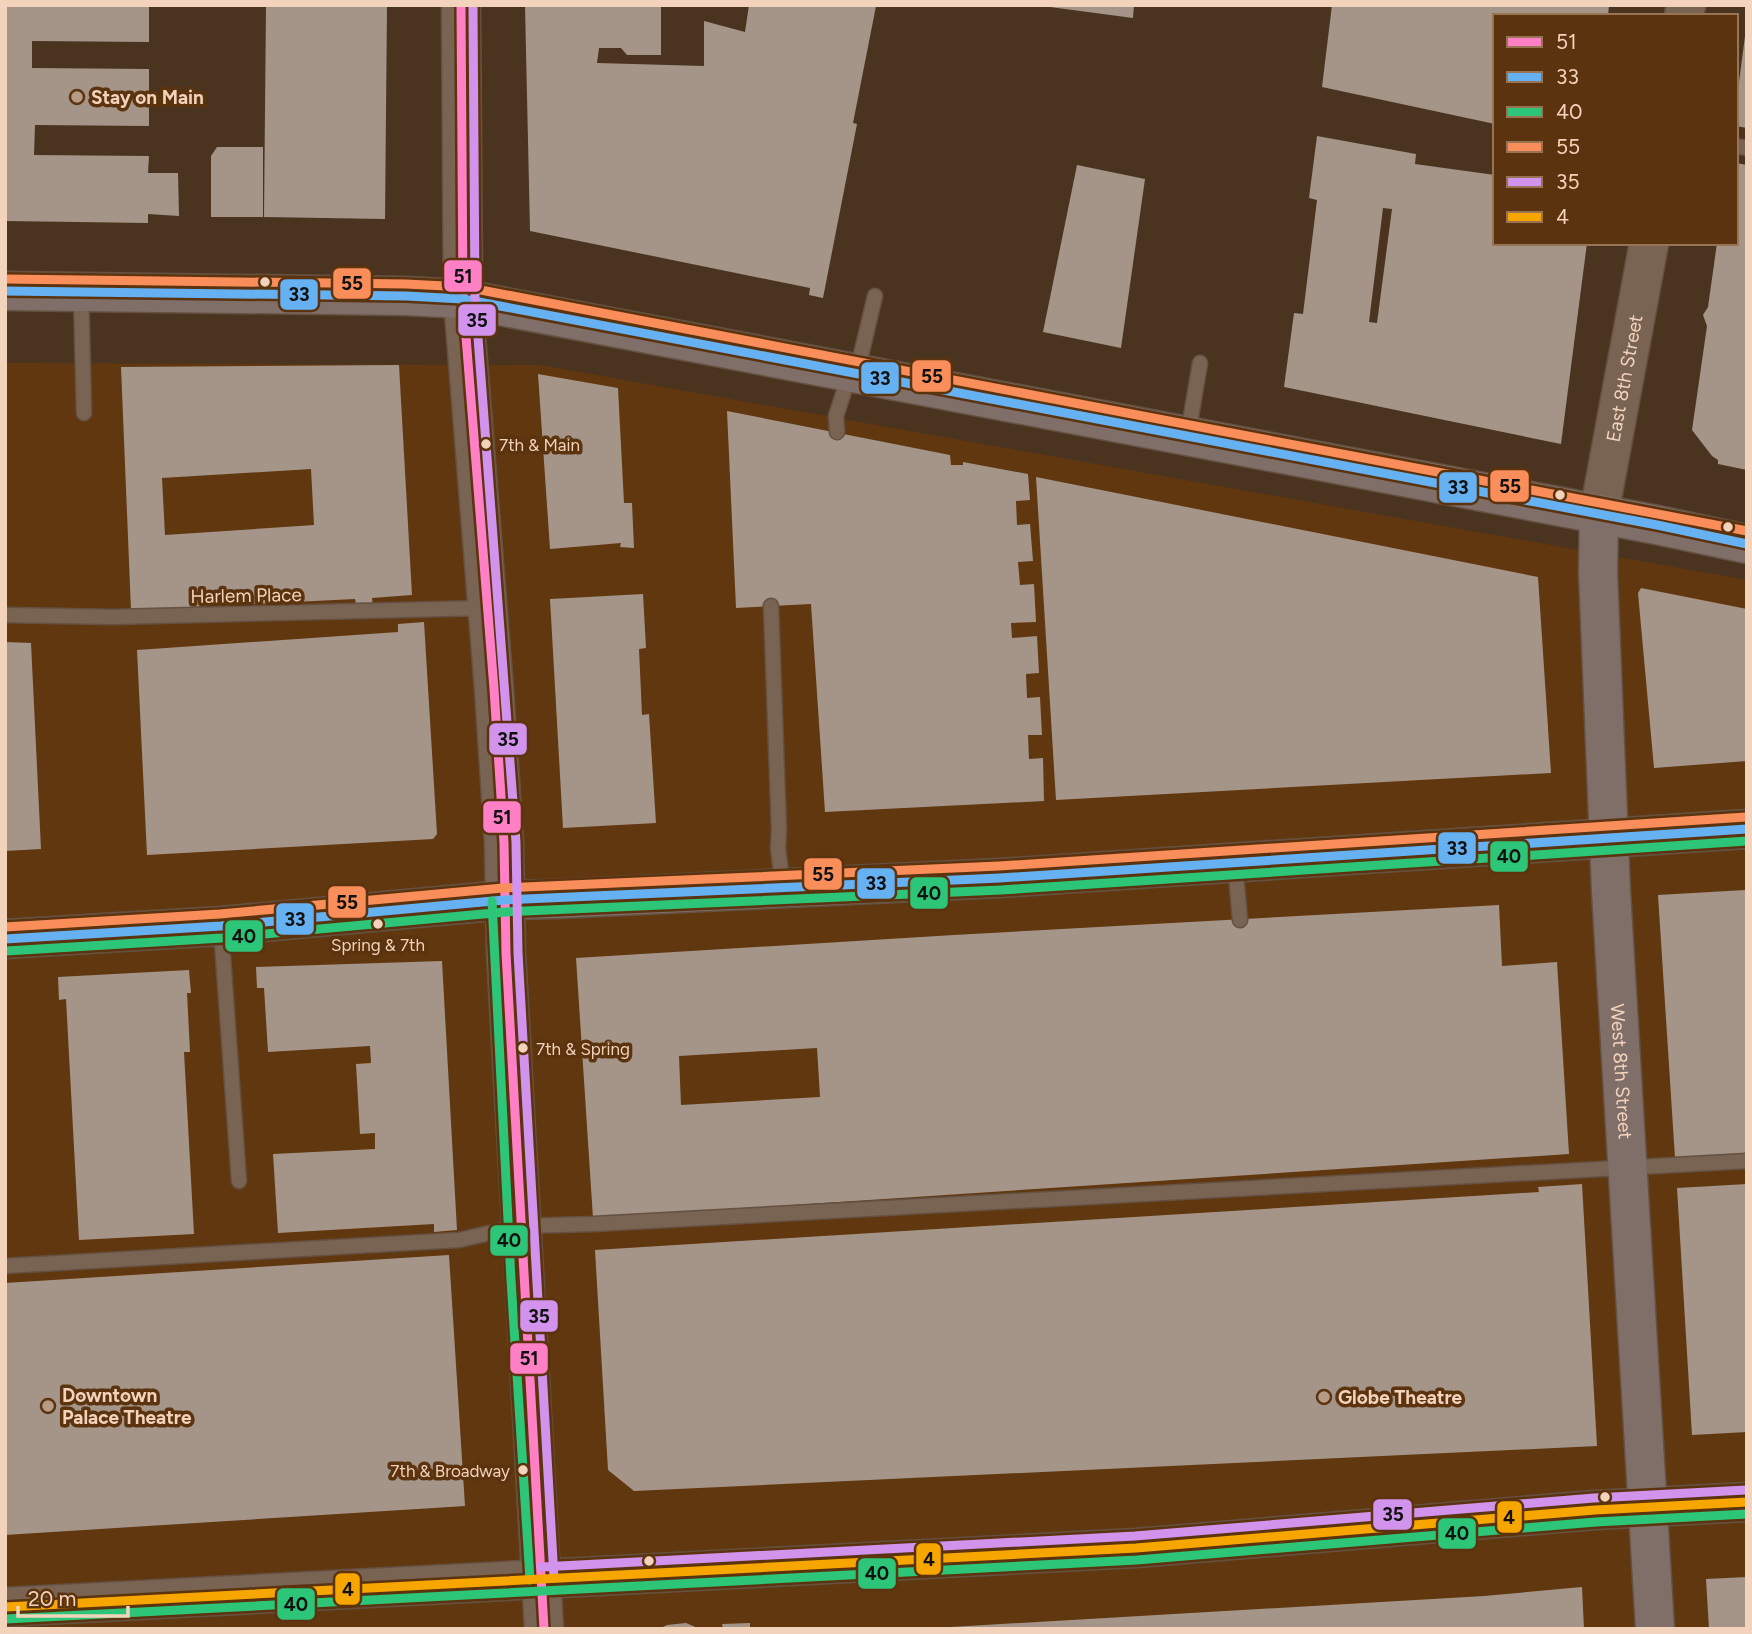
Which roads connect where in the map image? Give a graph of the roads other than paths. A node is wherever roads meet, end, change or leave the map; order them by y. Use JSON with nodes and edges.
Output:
{"nodes":[{"id":1,"x":461,"y":5,"type":"edge"},
{"id":2,"x":1649,"y":245,"type":"edge"},
{"id":3,"x":5,"y":291,"type":"edge"},
{"id":4,"x":81,"y":293,"type":"junction"},
{"id":5,"x":875,"y":296,"type":"dead end"},
{"id":6,"x":463,"y":299,"type":"junction"},
{"id":7,"x":1200,"y":363,"type":"dead end"},
{"id":8,"x":853,"y":373,"type":"junction"},
{"id":9,"x":84,"y":413,"type":"dead end"},
{"id":10,"x":837,"y":432,"type":"dead end"},
{"id":11,"x":1187,"y":436,"type":"junction"},
{"id":12,"x":1599,"y":514,"type":"junction"},
{"id":13,"x":1747,"y":544,"type":"edge"},
{"id":14,"x":771,"y":606,"type":"dead end"},
{"id":15,"x":487,"y":607,"type":"junction"},
{"id":16,"x":5,"y":615,"type":"edge"},
{"id":17,"x":1747,"y":829,"type":"edge"},
{"id":18,"x":1609,"y":837,"type":"junction"},
{"id":19,"x":1235,"y":862,"type":"junction"},
{"id":20,"x":784,"y":889,"type":"junction"},
{"id":21,"x":504,"y":900,"type":"junction"},
{"id":22,"x":1240,"y":920,"type":"dead end"},
{"id":23,"x":221,"y":926,"type":"junction"},
{"id":24,"x":5,"y":939,"type":"edge"},
{"id":25,"x":1747,"y":1161,"type":"edge"},
{"id":26,"x":1629,"y":1166,"type":"junction"},
{"id":27,"x":239,"y":1181,"type":"dead end"},
{"id":28,"x":521,"y":1226,"type":"junction"},
{"id":29,"x":5,"y":1266,"type":"edge"},
{"id":30,"x":1747,"y":1502,"type":"edge"},
{"id":31,"x":1648,"y":1506,"type":"junction"},
{"id":32,"x":542,"y":1579,"type":"junction"},
{"id":33,"x":5,"y":1607,"type":"edge"},
{"id":34,"x":544,"y":1629,"type":"edge"},
{"id":35,"x":1656,"y":1629,"type":"edge"}],
"edges":[{"from":1,"to":6,"type":"main road"},
{"from":2,"to":12,"type":"main road","name":"East 8th Street"},
{"from":3,"to":4,"type":"main road"},
{"from":4,"to":6,"type":"main road"},
{"from":4,"to":9,"type":"lane"},
{"from":5,"to":8,"type":"lane"},
{"from":6,"to":8,"type":"main road"},
{"from":6,"to":15,"type":"main road"},
{"from":7,"to":11,"type":"lane"},
{"from":8,"to":10,"type":"lane"},
{"from":8,"to":11,"type":"main road"},
{"from":11,"to":12,"type":"main road"},
{"from":12,"to":13,"type":"main road"},
{"from":12,"to":18,"type":"main road","name":"West 8th Street"},
{"from":14,"to":20,"type":"lane"},
{"from":15,"to":16,"type":"lane","name":"Harlem Place"},
{"from":15,"to":21,"type":"main road"},
{"from":17,"to":18,"type":"main road"},
{"from":18,"to":19,"type":"main road"},
{"from":18,"to":26,"type":"main road","name":"West 8th Street"},
{"from":19,"to":20,"type":"main road"},
{"from":19,"to":22,"type":"lane"},
{"from":20,"to":21,"type":"main road"},
{"from":21,"to":23,"type":"main road"},
{"from":21,"to":28,"type":"main road"},
{"from":23,"to":24,"type":"main road"},
{"from":23,"to":27,"type":"lane"},
{"from":25,"to":26,"type":"lane"},
{"from":26,"to":28,"type":"lane"},
{"from":26,"to":31,"type":"main road","name":"West 8th Street"},
{"from":28,"to":29,"type":"lane"},
{"from":28,"to":32,"type":"main road"},
{"from":30,"to":31,"type":"main road"},
{"from":31,"to":32,"type":"main road"},
{"from":31,"to":35,"type":"main road","name":"West 8th Street"},
{"from":32,"to":33,"type":"main road"},
{"from":32,"to":34,"type":"main road"}]}
